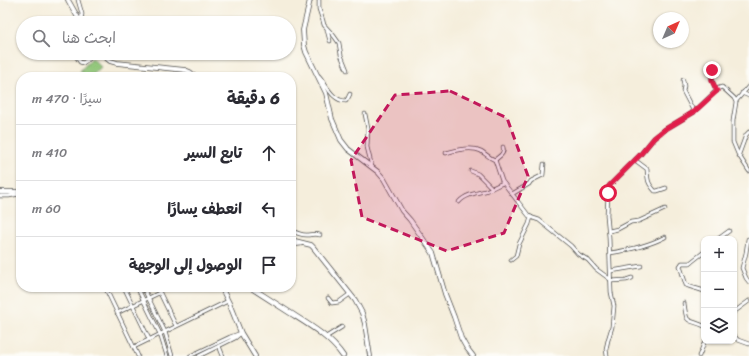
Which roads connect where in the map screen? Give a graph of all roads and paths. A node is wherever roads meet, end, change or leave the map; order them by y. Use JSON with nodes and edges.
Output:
{"nodes":[{"id":1,"x":68,"y":0,"type":"edge"},
{"id":2,"x":78,"y":0,"type":"edge"},
{"id":3,"x":310,"y":0,"type":"edge"},
{"id":4,"x":319,"y":0,"type":"edge"},
{"id":5,"x":77,"y":16,"type":"edge"},
{"id":6,"x":82,"y":16,"type":"edge"},
{"id":7,"x":327,"y":28,"type":"junction"},
{"id":8,"x":330,"y":41,"type":"dead end"},
{"id":9,"x":79,"y":60,"type":"edge"},
{"id":10,"x":88,"y":60,"type":"edge"},
{"id":11,"x":109,"y":60,"type":"edge"},
{"id":12,"x":715,"y":66,"type":"dead end"},
{"id":13,"x":347,"y":70,"type":"dead end"},
{"id":14,"x":190,"y":72,"type":"edge"},
{"id":15,"x":316,"y":74,"type":"junction"},
{"id":16,"x":683,"y":80,"type":"dead end"},
{"id":17,"x":749,"y":86,"type":"edge"},
{"id":18,"x":717,"y":91,"type":"junction"},
{"id":19,"x":742,"y":93,"type":"junction"},
{"id":20,"x":350,"y":94,"type":"dead end"},
{"id":21,"x":749,"y":96,"type":"edge"},
{"id":22,"x":736,"y":101,"type":"junction"},
{"id":23,"x":694,"y":112,"type":"junction"},
{"id":24,"x":365,"y":114,"type":"dead end"},
{"id":25,"x":749,"y":132,"type":"edge"},
{"id":26,"x":503,"y":147,"type":"dead end"},
{"id":27,"x":446,"y":153,"type":"dead end"},
{"id":28,"x":738,"y":154,"type":"junction"},
{"id":29,"x":495,"y":160,"type":"junction"},
{"id":30,"x":635,"y":160,"type":"junction"},
{"id":31,"x":544,"y":164,"type":"dead end"},
{"id":32,"x":372,"y":167,"type":"junction"},
{"id":33,"x":748,"y":168,"type":"edge"},
{"id":34,"x":471,"y":171,"type":"dead end"},
{"id":35,"x":503,"y":183,"type":"junction"},
{"id":36,"x":492,"y":188,"type":"junction"},
{"id":37,"x":666,"y":188,"type":"dead end"},
{"id":38,"x":0,"y":192,"type":"edge"},
{"id":39,"x":16,"y":193,"type":"edge"},
{"id":40,"x":16,"y":194,"type":"edge"},
{"id":41,"x":512,"y":194,"type":"junction"},
{"id":42,"x":0,"y":196,"type":"edge"},
{"id":43,"x":459,"y":202,"type":"dead end"},
{"id":44,"x":665,"y":209,"type":"dead end"},
{"id":45,"x":531,"y":217,"type":"junction"},
{"id":46,"x":609,"y":231,"type":"junction"},
{"id":47,"x":729,"y":231,"type":"dead end"},
{"id":48,"x":296,"y":232,"type":"edge"},
{"id":49,"x":320,"y":235,"type":"dead end"},
{"id":50,"x":722,"y":236,"type":"edge"},
{"id":51,"x":665,"y":237,"type":"dead end"},
{"id":52,"x":748,"y":239,"type":"dead end"},
{"id":53,"x":296,"y":241,"type":"edge"},
{"id":54,"x":303,"y":243,"type":"junction"},
{"id":55,"x":296,"y":244,"type":"edge"},
{"id":56,"x":610,"y":253,"type":"junction"},
{"id":57,"x":701,"y":254,"type":"edge"},
{"id":58,"x":511,"y":260,"type":"dead end"},
{"id":59,"x":749,"y":260,"type":"edge"},
{"id":60,"x":744,"y":261,"type":"junction"},
{"id":61,"x":641,"y":266,"type":"dead end"},
{"id":62,"x":610,"y":271,"type":"junction"},
{"id":63,"x":632,"y":278,"type":"dead end"},
{"id":64,"x":611,"y":280,"type":"junction"},
{"id":65,"x":749,"y":282,"type":"edge"},
{"id":66,"x":701,"y":290,"type":"edge"},
{"id":67,"x":107,"y":292,"type":"edge"},
{"id":68,"x":126,"y":292,"type":"edge"},
{"id":69,"x":140,"y":292,"type":"edge"},
{"id":70,"x":145,"y":292,"type":"edge"},
{"id":71,"x":224,"y":292,"type":"edge"},
{"id":72,"x":258,"y":292,"type":"edge"},
{"id":73,"x":159,"y":293,"type":"joint"},
{"id":74,"x":350,"y":294,"type":"junction"},
{"id":75,"x":148,"y":298,"type":"junction"},
{"id":76,"x":328,"y":298,"type":"dead end"},
{"id":77,"x":144,"y":300,"type":"junction"},
{"id":78,"x":228,"y":301,"type":"junction"},
{"id":79,"x":749,"y":301,"type":"edge"},
{"id":80,"x":684,"y":303,"type":"dead end"},
{"id":81,"x":133,"y":306,"type":"junction"},
{"id":82,"x":737,"y":310,"type":"edge"},
{"id":83,"x":117,"y":313,"type":"junction"},
{"id":84,"x":701,"y":325,"type":"edge"},
{"id":85,"x":176,"y":326,"type":"junction"},
{"id":86,"x":342,"y":327,"type":"dead end"},
{"id":87,"x":165,"y":332,"type":"junction"},
{"id":88,"x":242,"y":333,"type":"junction"},
{"id":89,"x":160,"y":334,"type":"junction"},
{"id":90,"x":326,"y":337,"type":"junction"},
{"id":91,"x":149,"y":340,"type":"junction"},
{"id":92,"x":737,"y":340,"type":"edge"},
{"id":93,"x":704,"y":344,"type":"edge"},
{"id":94,"x":749,"y":344,"type":"edge"},
{"id":95,"x":219,"y":346,"type":"junction"},
{"id":96,"x":134,"y":347,"type":"junction"},
{"id":97,"x":205,"y":355,"type":"edge"},
{"id":98,"x":138,"y":356,"type":"edge"},
{"id":99,"x":167,"y":356,"type":"edge"},
{"id":100,"x":172,"y":356,"type":"edge"},
{"id":101,"x":190,"y":356,"type":"edge"},
{"id":102,"x":199,"y":356,"type":"edge"},
{"id":103,"x":223,"y":356,"type":"edge"},
{"id":104,"x":255,"y":356,"type":"edge"},
{"id":105,"x":343,"y":356,"type":"edge"},
{"id":106,"x":370,"y":356,"type":"edge"},
{"id":107,"x":472,"y":356,"type":"edge"},
{"id":108,"x":607,"y":356,"type":"edge"},
{"id":109,"x":700,"y":356,"type":"edge"}],
"edges":[{"from":1,"to":5,"type":"street"},
{"from":2,"to":6,"type":"street"},
{"from":3,"to":15,"type":"street"},
{"from":4,"to":7,"type":"street"},
{"from":7,"to":8,"type":"street"},
{"from":7,"to":13,"type":"street"},
{"from":9,"to":10,"type":"street"},
{"from":11,"to":14,"type":"street"},
{"from":12,"to":18,"type":"street"},
{"from":15,"to":20,"type":"street"},
{"from":15,"to":32,"type":"street"},
{"from":16,"to":23,"type":"street"},
{"from":17,"to":19,"type":"street"},
{"from":18,"to":22,"type":"street"},
{"from":18,"to":23,"type":"street"},
{"from":19,"to":21,"type":"street"},
{"from":19,"to":22,"type":"street"},
{"from":22,"to":28,"type":"street"},
{"from":23,"to":30,"type":"street"},
{"from":24,"to":32,"type":"street"},
{"from":25,"to":28,"type":"street"},
{"from":26,"to":29,"type":"street"},
{"from":27,"to":29,"type":"street"},
{"from":28,"to":33,"type":"street"},
{"from":29,"to":35,"type":"street"},
{"from":30,"to":37,"type":"street"},
{"from":30,"to":46,"type":"street"},
{"from":31,"to":41,"type":"street"},
{"from":32,"to":107,"type":"street"},
{"from":34,"to":36,"type":"street"},
{"from":35,"to":36,"type":"street"},
{"from":35,"to":41,"type":"street"},
{"from":36,"to":43,"type":"street"},
{"from":38,"to":39,"type":"main road"},
{"from":40,"to":42,"type":"street"},
{"from":41,"to":45,"type":"street"},
{"from":44,"to":46,"type":"street"},
{"from":45,"to":58,"type":"street"},
{"from":45,"to":64,"type":"street"},
{"from":46,"to":56,"type":"street"},
{"from":47,"to":50,"type":"street"},
{"from":48,"to":49,"type":"street"},
{"from":51,"to":56,"type":"street"},
{"from":52,"to":60,"type":"street"},
{"from":53,"to":54,"type":"street"},
{"from":54,"to":55,"type":"street"},
{"from":54,"to":74,"type":"street"},
{"from":56,"to":62,"type":"street"},
{"from":57,"to":66,"type":"street"},
{"from":59,"to":60,"type":"street"},
{"from":60,"to":65,"type":"street"},
{"from":61,"to":62,"type":"street"},
{"from":62,"to":64,"type":"street"},
{"from":63,"to":64,"type":"street"},
{"from":64,"to":108,"type":"street"},
{"from":67,"to":83,"type":"street"},
{"from":68,"to":81,"type":"street"},
{"from":69,"to":77,"type":"street"},
{"from":70,"to":75,"type":"street"},
{"from":71,"to":78,"type":"street"},
{"from":72,"to":90,"type":"main road"},
{"from":73,"to":75,"type":"street"},
{"from":73,"to":85,"type":"street"},
{"from":74,"to":76,"type":"street"},
{"from":74,"to":106,"type":"street"},
{"from":75,"to":77,"type":"street"},
{"from":75,"to":87,"type":"street"},
{"from":77,"to":81,"type":"street"},
{"from":77,"to":89,"type":"street"},
{"from":78,"to":85,"type":"street"},
{"from":78,"to":88,"type":"street"},
{"from":79,"to":82,"type":"street"},
{"from":80,"to":84,"type":"street"},
{"from":81,"to":83,"type":"street"},
{"from":81,"to":91,"type":"street"},
{"from":83,"to":96,"type":"street"},
{"from":85,"to":87,"type":"street"},
{"from":86,"to":90,"type":"street"},
{"from":87,"to":89,"type":"street"},
{"from":87,"to":100,"type":"street"},
{"from":88,"to":95,"type":"street"},
{"from":88,"to":101,"type":"street"},
{"from":88,"to":104,"type":"street"},
{"from":89,"to":91,"type":"street"},
{"from":89,"to":99,"type":"street"},
{"from":90,"to":105,"type":"main road"},
{"from":91,"to":96,"type":"street"},
{"from":92,"to":94,"type":"street"},
{"from":93,"to":109,"type":"street"},
{"from":95,"to":97,"type":"street"},
{"from":95,"to":103,"type":"street"},
{"from":96,"to":98,"type":"street"},
{"from":97,"to":102,"type":"street"}]}
